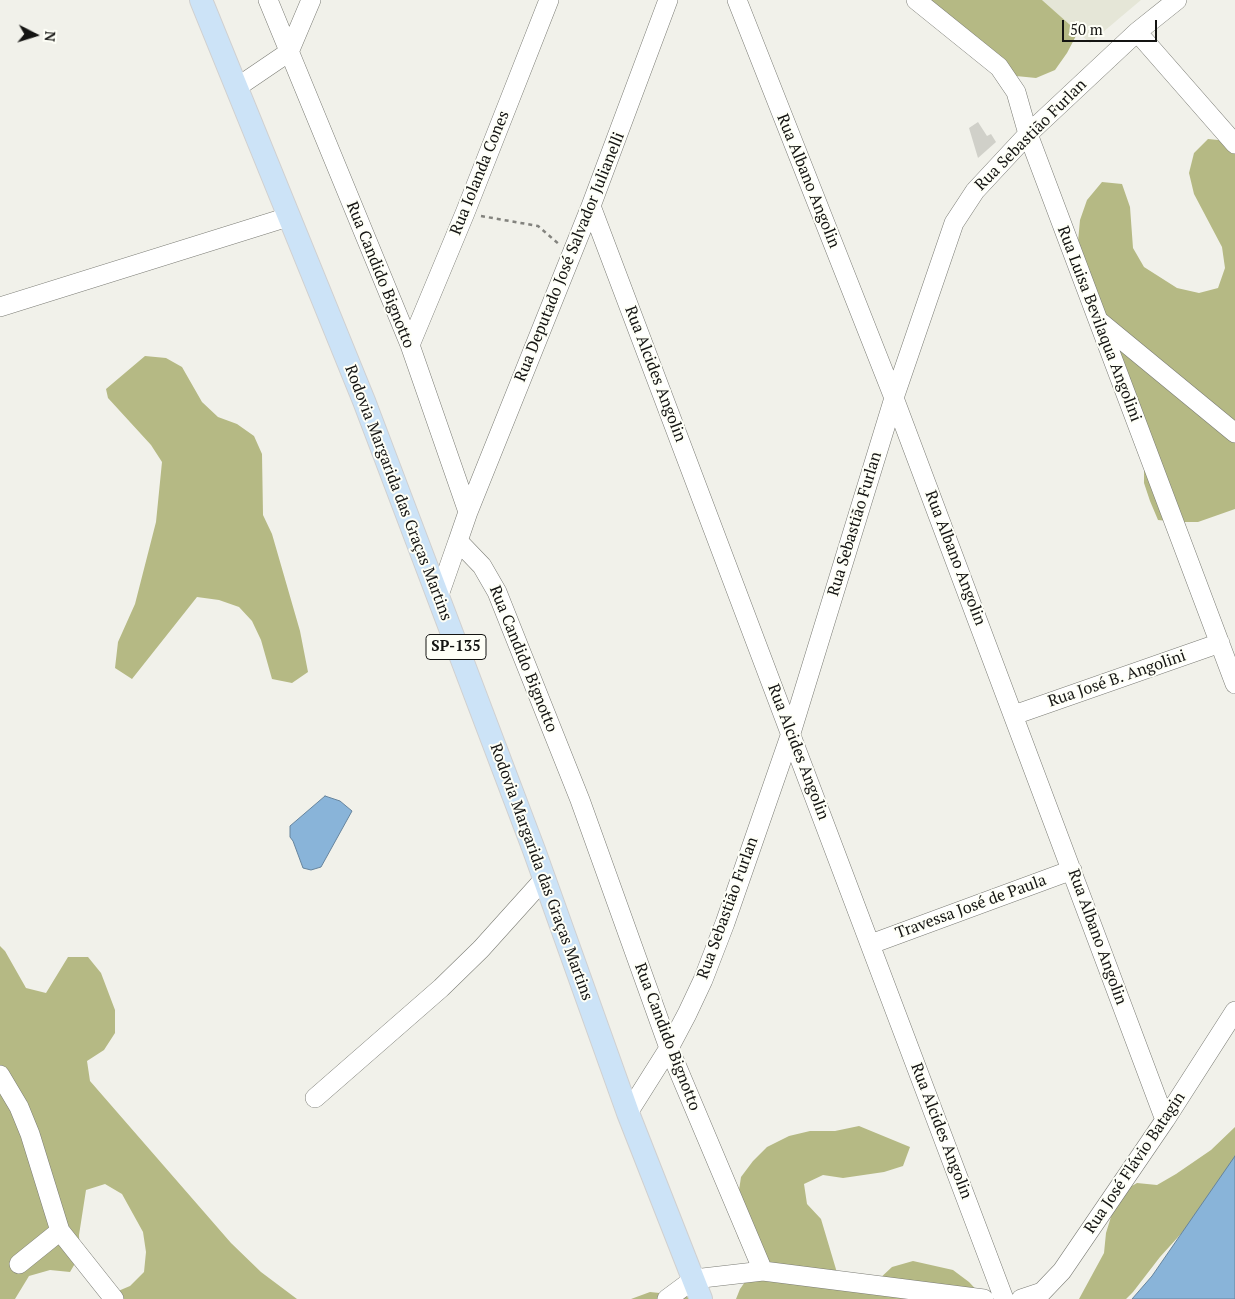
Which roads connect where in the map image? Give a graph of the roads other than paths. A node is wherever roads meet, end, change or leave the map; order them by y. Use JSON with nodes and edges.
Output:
{"nodes":[{"id":1,"x":201,"y":0,"type":"edge"},
{"id":2,"x":268,"y":0,"type":"edge"},
{"id":3,"x":311,"y":0,"type":"edge"},
{"id":4,"x":549,"y":0,"type":"edge"},
{"id":5,"x":668,"y":0,"type":"edge"},
{"id":6,"x":737,"y":0,"type":"edge"},
{"id":7,"x":916,"y":0,"type":"edge"},
{"id":8,"x":1177,"y":0,"type":"edge"},
{"id":9,"x":1137,"y":32,"type":"junction"},
{"id":10,"x":289,"y":52,"type":"junction"},
{"id":11,"x":236,"y":88,"type":"junction"},
{"id":12,"x":1028,"y":134,"type":"junction"},
{"id":13,"x":1235,"y":144,"type":"edge"},
{"id":14,"x":591,"y":206,"type":"junction"},
{"id":15,"x":288,"y":217,"type":"junction"},
{"id":16,"x":0,"y":307,"type":"edge"},
{"id":17,"x":1097,"y":319,"type":"junction"},
{"id":18,"x":410,"y":345,"type":"junction"},
{"id":19,"x":894,"y":398,"type":"junction"},
{"id":20,"x":1235,"y":433,"type":"edge"},
{"id":21,"x":468,"y":512,"type":"junction"},
{"id":22,"x":458,"y":541,"type":"junction"},
{"id":23,"x":438,"y":598,"type":"junction"},
{"id":24,"x":1220,"y":643,"type":"junction"},
{"id":25,"x":1235,"y":684,"type":"edge"},
{"id":26,"x":1014,"y":715,"type":"junction"},
{"id":27,"x":791,"y":733,"type":"junction"},
{"id":28,"x":1072,"y":870,"type":"junction"},
{"id":29,"x":544,"y":879,"type":"junction"},
{"id":30,"x":870,"y":944,"type":"junction"},
{"id":31,"x":1235,"y":1011,"type":"edge"},
{"id":32,"x":669,"y":1048,"type":"junction"},
{"id":33,"x":0,"y":1075,"type":"edge"},
{"id":34,"x":315,"y":1098,"type":"dead end"},
{"id":35,"x":628,"y":1112,"type":"junction"},
{"id":36,"x":1165,"y":1120,"type":"junction"},
{"id":37,"x":60,"y":1231,"type":"junction"},
{"id":38,"x":19,"y":1264,"type":"dead end"},
{"id":39,"x":762,"y":1271,"type":"junction"},
{"id":40,"x":698,"y":1289,"type":"edge"},
{"id":41,"x":114,"y":1299,"type":"edge"},
{"id":42,"x":667,"y":1299,"type":"edge"},
{"id":43,"x":984,"y":1299,"type":"edge"},
{"id":44,"x":1004,"y":1299,"type":"edge"},
{"id":45,"x":1021,"y":1299,"type":"edge"}],
"edges":[{"from":1,"to":11,"type":"main road","name":"Rodovia Margarida das Graças Martins","number":"SP-135"},
{"from":2,"to":10,"type":"street","name":"Rua Candido Bignotto"},
{"from":3,"to":10,"type":"street"},
{"from":4,"to":18,"type":"street","name":"Rua Iolanda Cones"},
{"from":5,"to":14,"type":"street","name":"Rua Deputado José Salvador Julianelli"},
{"from":6,"to":19,"type":"street","name":"Rua Albano Angolin"},
{"from":7,"to":12,"type":"street","name":"Rua Luisa Bevilaqua Angolini"},
{"from":8,"to":9,"type":"street","name":"Rua Sebastião Furlan"},
{"from":9,"to":12,"type":"street","name":"Rua Sebastião Furlan"},
{"from":9,"to":13,"type":"street"},
{"from":10,"to":11,"type":"street"},
{"from":10,"to":18,"type":"street","name":"Rua Candido Bignotto"},
{"from":11,"to":15,"type":"main road","name":"Rodovia Margarida das Graças Martins","number":"SP-135"},
{"from":12,"to":17,"type":"street","name":"Rua Luisa Bevilaqua Angolini"},
{"from":12,"to":19,"type":"street","name":"Rua Sebastião Furlan"},
{"from":14,"to":21,"type":"street","name":"Rua Deputado José Salvador Julianelli"},
{"from":14,"to":27,"type":"street","name":"Rua Alcides Angolin"},
{"from":15,"to":16,"type":"street"},
{"from":15,"to":23,"type":"main road","name":"Rodovia Margarida das Graças Martins","number":"SP-135"},
{"from":17,"to":20,"type":"street"},
{"from":17,"to":24,"type":"street","name":"Rua Luisa Bevilaqua Angolini"},
{"from":18,"to":21,"type":"street","name":"Rua Candido Bignotto"},
{"from":19,"to":26,"type":"street","name":"Rua Albano Angolin"},
{"from":19,"to":27,"type":"street","name":"Rua Sebastião Furlan"},
{"from":21,"to":22,"type":"street"},
{"from":22,"to":23,"type":"street"},
{"from":22,"to":32,"type":"street","name":"Rua Candido Bignotto"},
{"from":23,"to":29,"type":"main road","name":"Rodovia Margarida das Graças Martins","number":"SP-135"},
{"from":24,"to":25,"type":"street","name":"Rua Luisa Bevilaqua Angolini"},
{"from":24,"to":26,"type":"street","name":"Rua José B. Angolini"},
{"from":26,"to":28,"type":"street","name":"Rua Albano Angolin"},
{"from":27,"to":30,"type":"street","name":"Rua Alcides Angolin"},
{"from":27,"to":32,"type":"street","name":"Rua Sebastião Furlan"},
{"from":28,"to":30,"type":"street","name":"Travessa José de Paula"},
{"from":28,"to":36,"type":"street","name":"Rua Albano Angolin"},
{"from":29,"to":34,"type":"street"},
{"from":29,"to":35,"type":"main road","name":"Rodovia Margarida das Graças Martins","number":"SP-135"},
{"from":30,"to":44,"type":"street","name":"Rua Alcides Angolin"},
{"from":31,"to":36,"type":"street","name":"Rua José Flávio Batagin"},
{"from":32,"to":35,"type":"street","name":"Rua Sebastião Furlan"},
{"from":32,"to":39,"type":"street","name":"Rua Candido Bignotto"},
{"from":33,"to":37,"type":"street"},
{"from":35,"to":40,"type":"main road","name":"Rodovia Margarida das Graças Martins","number":"SP-135"},
{"from":36,"to":45,"type":"street","name":"Rua José Flávio Batagin"},
{"from":37,"to":38,"type":"street"},
{"from":37,"to":41,"type":"street"},
{"from":39,"to":40,"type":"street"},
{"from":39,"to":43,"type":"street"},
{"from":40,"to":42,"type":"street"}]}
